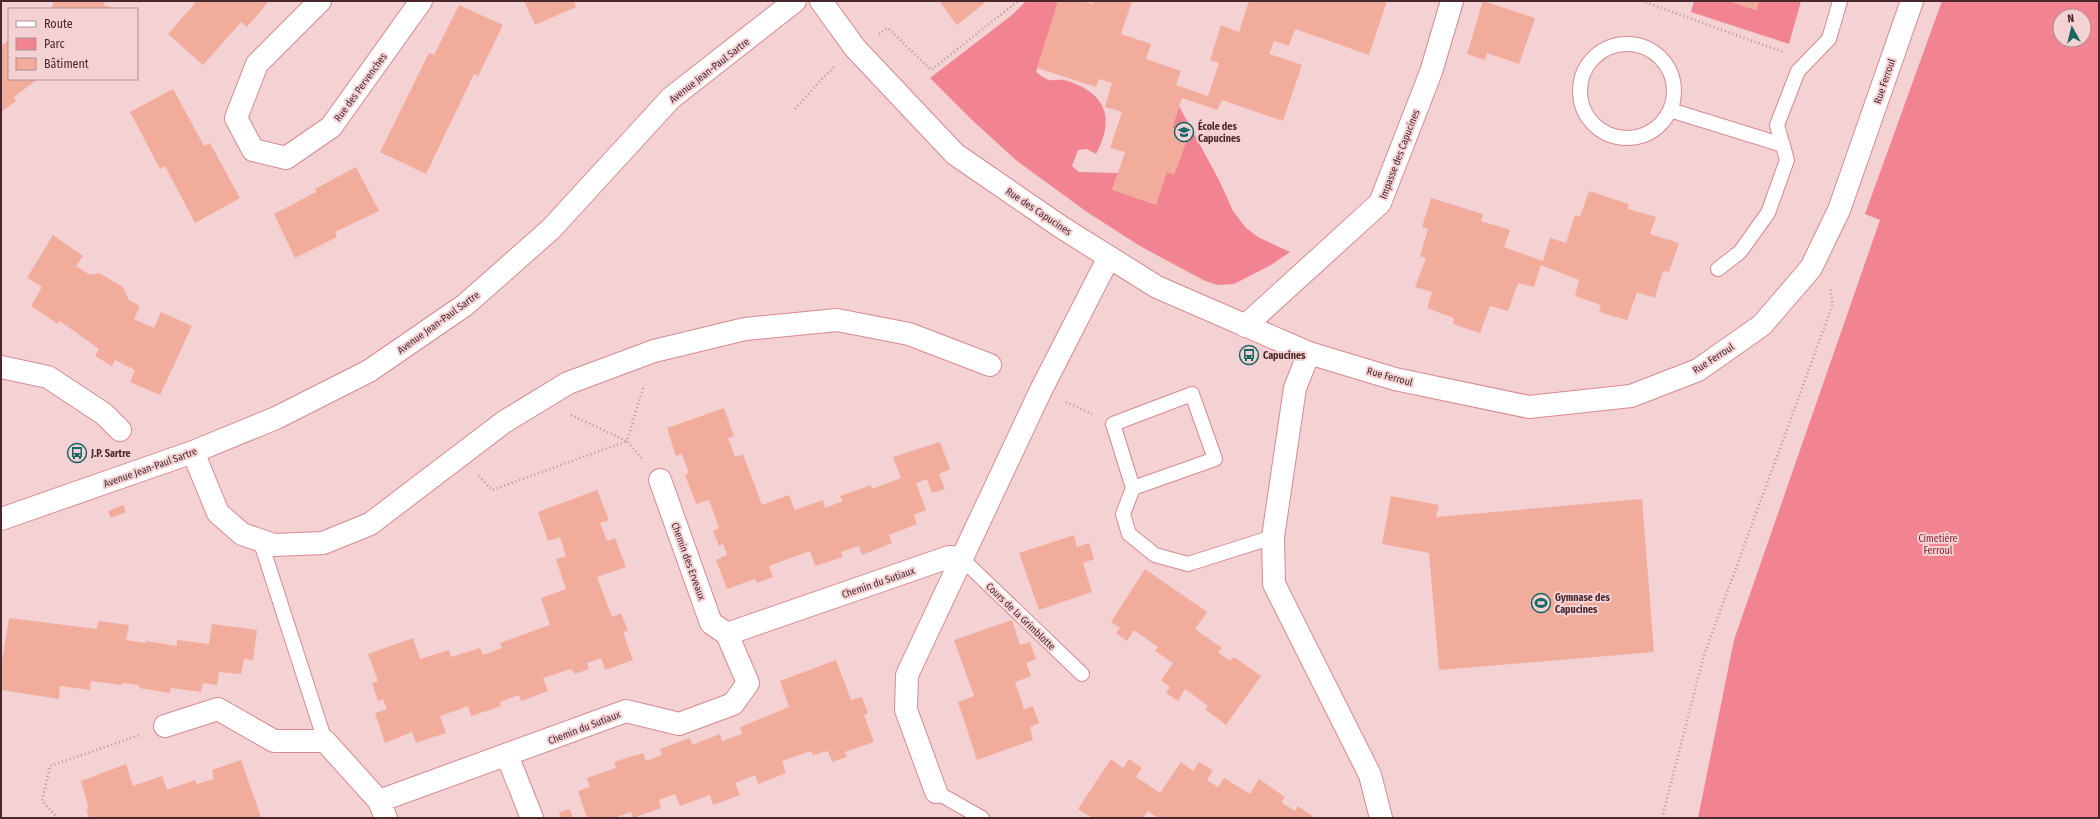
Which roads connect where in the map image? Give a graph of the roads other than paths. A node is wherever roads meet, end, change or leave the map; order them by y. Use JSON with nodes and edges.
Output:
{"nodes":[{"id":1,"x":320,"y":1,"type":"edge"},
{"id":2,"x":421,"y":1,"type":"edge"},
{"id":3,"x":795,"y":1,"type":"edge"},
{"id":4,"x":821,"y":1,"type":"edge"},
{"id":5,"x":1452,"y":1,"type":"edge"},
{"id":6,"x":1840,"y":1,"type":"edge"},
{"id":7,"x":1912,"y":1,"type":"edge"},
{"id":8,"x":1670,"y":110,"type":"junction"},
{"id":9,"x":1783,"y":145,"type":"junction"},
{"id":10,"x":1109,"y":257,"type":"junction"},
{"id":11,"x":1718,"y":269,"type":"dead end"},
{"id":12,"x":1245,"y":326,"type":"junction"},
{"id":13,"x":1309,"y":353,"type":"junction"},
{"id":14,"x":990,"y":365,"type":"dead end"},
{"id":15,"x":1,"y":367,"type":"edge"},
{"id":16,"x":120,"y":430,"type":"dead end"},
{"id":17,"x":193,"y":452,"type":"junction"},
{"id":18,"x":660,"y":480,"type":"road end"},
{"id":19,"x":1133,"y":488,"type":"junction"},
{"id":20,"x":1,"y":519,"type":"edge"},
{"id":21,"x":1273,"y":537,"type":"junction"},
{"id":22,"x":260,"y":540,"type":"junction"},
{"id":23,"x":961,"y":558,"type":"junction"},
{"id":24,"x":727,"y":634,"type":"junction"},
{"id":25,"x":1082,"y":674,"type":"dead end"},
{"id":26,"x":165,"y":726,"type":"road end"},
{"id":27,"x":325,"y":741,"type":"junction"},
{"id":28,"x":507,"y":755,"type":"junction"},
{"id":29,"x":936,"y":792,"type":"joint"},
{"id":30,"x":382,"y":810,"type":"edge"},
{"id":31,"x":532,"y":818,"type":"edge"},
{"id":32,"x":982,"y":818,"type":"edge"},
{"id":33,"x":1381,"y":818,"type":"edge"}],
"edges":[{"from":1,"to":2,"type":"street","name":"Rue des Pervenches"},
{"from":3,"to":17,"type":"street","name":"Avenue Jean-Paul Sartre"},
{"from":4,"to":10,"type":"street","name":"Rue des Capucines"},
{"from":5,"to":12,"type":"street","name":"Impasse des Capucines"},
{"from":6,"to":9,"type":"lane"},
{"from":7,"to":13,"type":"street","name":"Rue Ferroul"},
{"from":8,"to":8,"type":"lane"},
{"from":8,"to":9,"type":"lane"},
{"from":9,"to":11,"type":"lane"},
{"from":10,"to":12,"type":"street","name":"Rue des Capucines"},
{"from":10,"to":23,"type":"street"},
{"from":12,"to":13,"type":"street","name":"Rue des Capucines"},
{"from":13,"to":21,"type":"street"},
{"from":14,"to":22,"type":"street"},
{"from":15,"to":16,"type":"street"},
{"from":17,"to":20,"type":"street","name":"Avenue Jean-Paul Sartre"},
{"from":17,"to":22,"type":"street"},
{"from":18,"to":24,"type":"street","name":"Chemin des Erveaux"},
{"from":19,"to":19,"type":"lane"},
{"from":19,"to":21,"type":"lane"},
{"from":21,"to":33,"type":"street"},
{"from":22,"to":27,"type":"lane"},
{"from":23,"to":24,"type":"street","name":"Chemin du Sutiaux"},
{"from":23,"to":25,"type":"lane","name":"Cours de la Grimblotte"},
{"from":23,"to":29,"type":"street"},
{"from":24,"to":28,"type":"street","name":"Chemin du Sutiaux"},
{"from":26,"to":27,"type":"street"},
{"from":27,"to":30,"type":"street"},
{"from":28,"to":30,"type":"street","name":"Chemin du Sutiaux"},
{"from":28,"to":31,"type":"street"},
{"from":29,"to":32,"type":"lane"}]}
